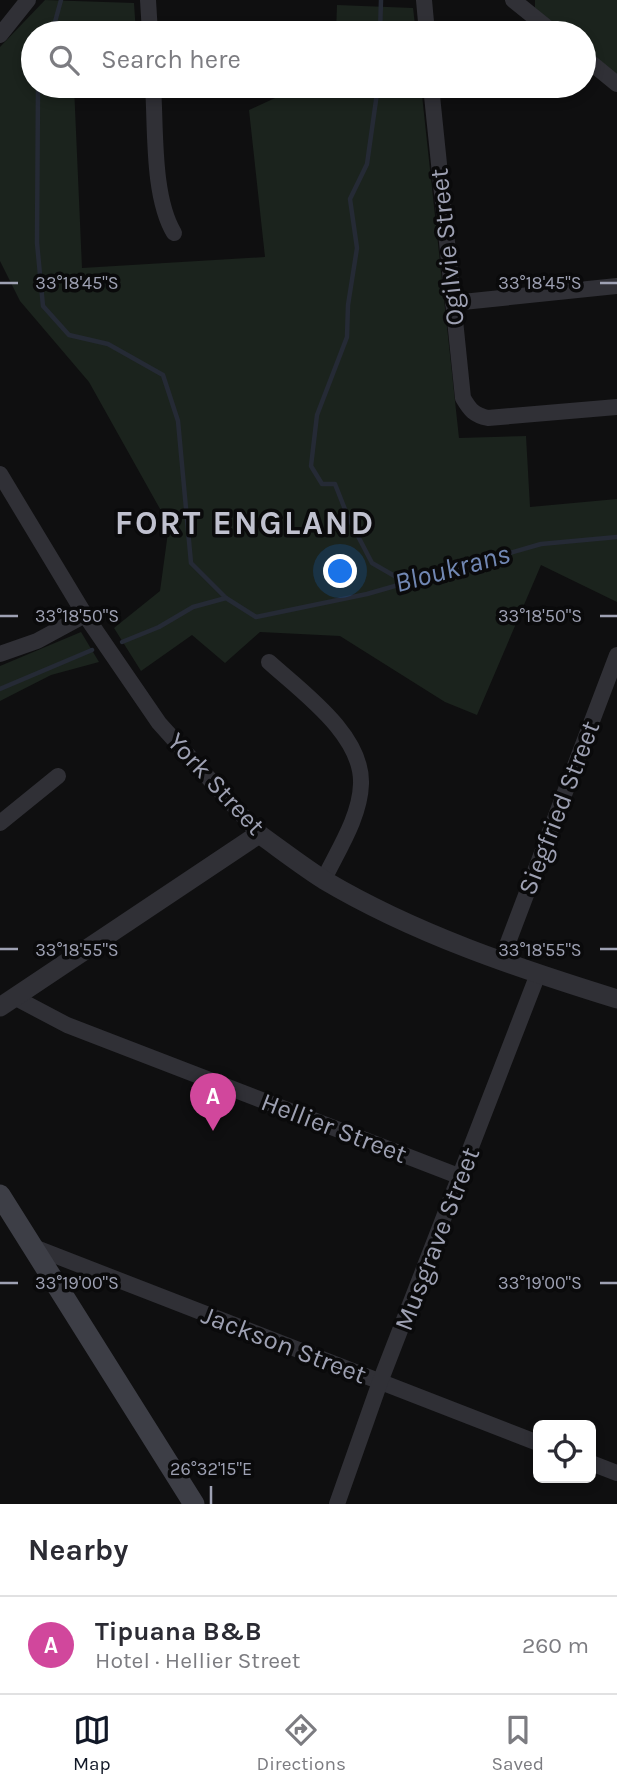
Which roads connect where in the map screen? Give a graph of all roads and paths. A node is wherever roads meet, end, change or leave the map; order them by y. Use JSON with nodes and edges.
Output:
{"nodes":[{"id":1,"x":28,"y":0,"type":"edge"},
{"id":2,"x":148,"y":0,"type":"edge"},
{"id":3,"x":424,"y":0,"type":"edge"},
{"id":4,"x":513,"y":0,"type":"edge"},
{"id":5,"x":149,"y":21,"type":"edge"},
{"id":6,"x":426,"y":21,"type":"edge"},
{"id":7,"x":539,"y":21,"type":"edge"},
{"id":8,"x":0,"y":34,"type":"edge"},
{"id":9,"x":596,"y":67,"type":"edge"},
{"id":10,"x":617,"y":84,"type":"edge"},
{"id":11,"x":154,"y":98,"type":"edge"},
{"id":12,"x":432,"y":98,"type":"edge"},
{"id":13,"x":174,"y":233,"type":"dead end"},
{"id":14,"x":617,"y":286,"type":"edge"},
{"id":15,"x":453,"y":303,"type":"junction"},
{"id":16,"x":617,"y":407,"type":"edge"},
{"id":17,"x":0,"y":474,"type":"edge"},
{"id":18,"x":85,"y":615,"type":"junction"},
{"id":19,"x":0,"y":654,"type":"edge"},
{"id":20,"x":616,"y":660,"type":"edge"},
{"id":21,"x":269,"y":662,"type":"dead end"},
{"id":22,"x":58,"y":776,"type":"dead end"},
{"id":23,"x":0,"y":823,"type":"edge"},
{"id":24,"x":258,"y":834,"type":"junction"},
{"id":25,"x":324,"y":879,"type":"junction"},
{"id":26,"x":501,"y":961,"type":"junction"},
{"id":27,"x":538,"y":974,"type":"junction"},
{"id":28,"x":617,"y":999,"type":"edge"},
{"id":29,"x":7,"y":1002,"type":"edge"},
{"id":30,"x":461,"y":1177,"type":"junction"},
{"id":31,"x":0,"y":1195,"type":"edge"},
{"id":32,"x":31,"y":1246,"type":"junction"},
{"id":33,"x":380,"y":1382,"type":"junction"},
{"id":34,"x":533,"y":1441,"type":"edge"},
{"id":35,"x":596,"y":1465,"type":"edge"},
{"id":36,"x":617,"y":1473,"type":"edge"},
{"id":37,"x":194,"y":1504,"type":"edge"},
{"id":38,"x":337,"y":1504,"type":"edge"}],
"edges":[{"from":1,"to":8,"type":"street"},
{"from":2,"to":5,"type":"street"},
{"from":3,"to":6,"type":"street"},
{"from":4,"to":7,"type":"street"},
{"from":9,"to":10,"type":"street"},
{"from":11,"to":13,"type":"street"},
{"from":12,"to":15,"type":"street","name":"Ogilvie Street"},
{"from":14,"to":15,"type":"street"},
{"from":15,"to":16,"type":"street","name":"Ogilvie Street"},
{"from":17,"to":18,"type":"street","name":"York Street"},
{"from":18,"to":19,"type":"street"},
{"from":18,"to":24,"type":"street","name":"York Street"},
{"from":20,"to":26,"type":"street","name":"Siegfried Street"},
{"from":21,"to":25,"type":"street"},
{"from":22,"to":23,"type":"street"},
{"from":24,"to":25,"type":"street","name":"York Street"},
{"from":24,"to":29,"type":"street"},
{"from":25,"to":26,"type":"street","name":"York Street"},
{"from":26,"to":27,"type":"street","name":"York Street"},
{"from":27,"to":28,"type":"street","name":"York Street"},
{"from":27,"to":30,"type":"street","name":"Musgrave Street"},
{"from":29,"to":30,"type":"street","name":"Hellier Street"},
{"from":30,"to":33,"type":"street","name":"Musgrave Street"},
{"from":31,"to":32,"type":"main road"},
{"from":32,"to":33,"type":"street","name":"Jackson Street"},
{"from":32,"to":37,"type":"main road"},
{"from":33,"to":34,"type":"street","name":"Jackson Street"},
{"from":33,"to":38,"type":"street","name":"Musgrave Street"},
{"from":35,"to":36,"type":"street"}]}
